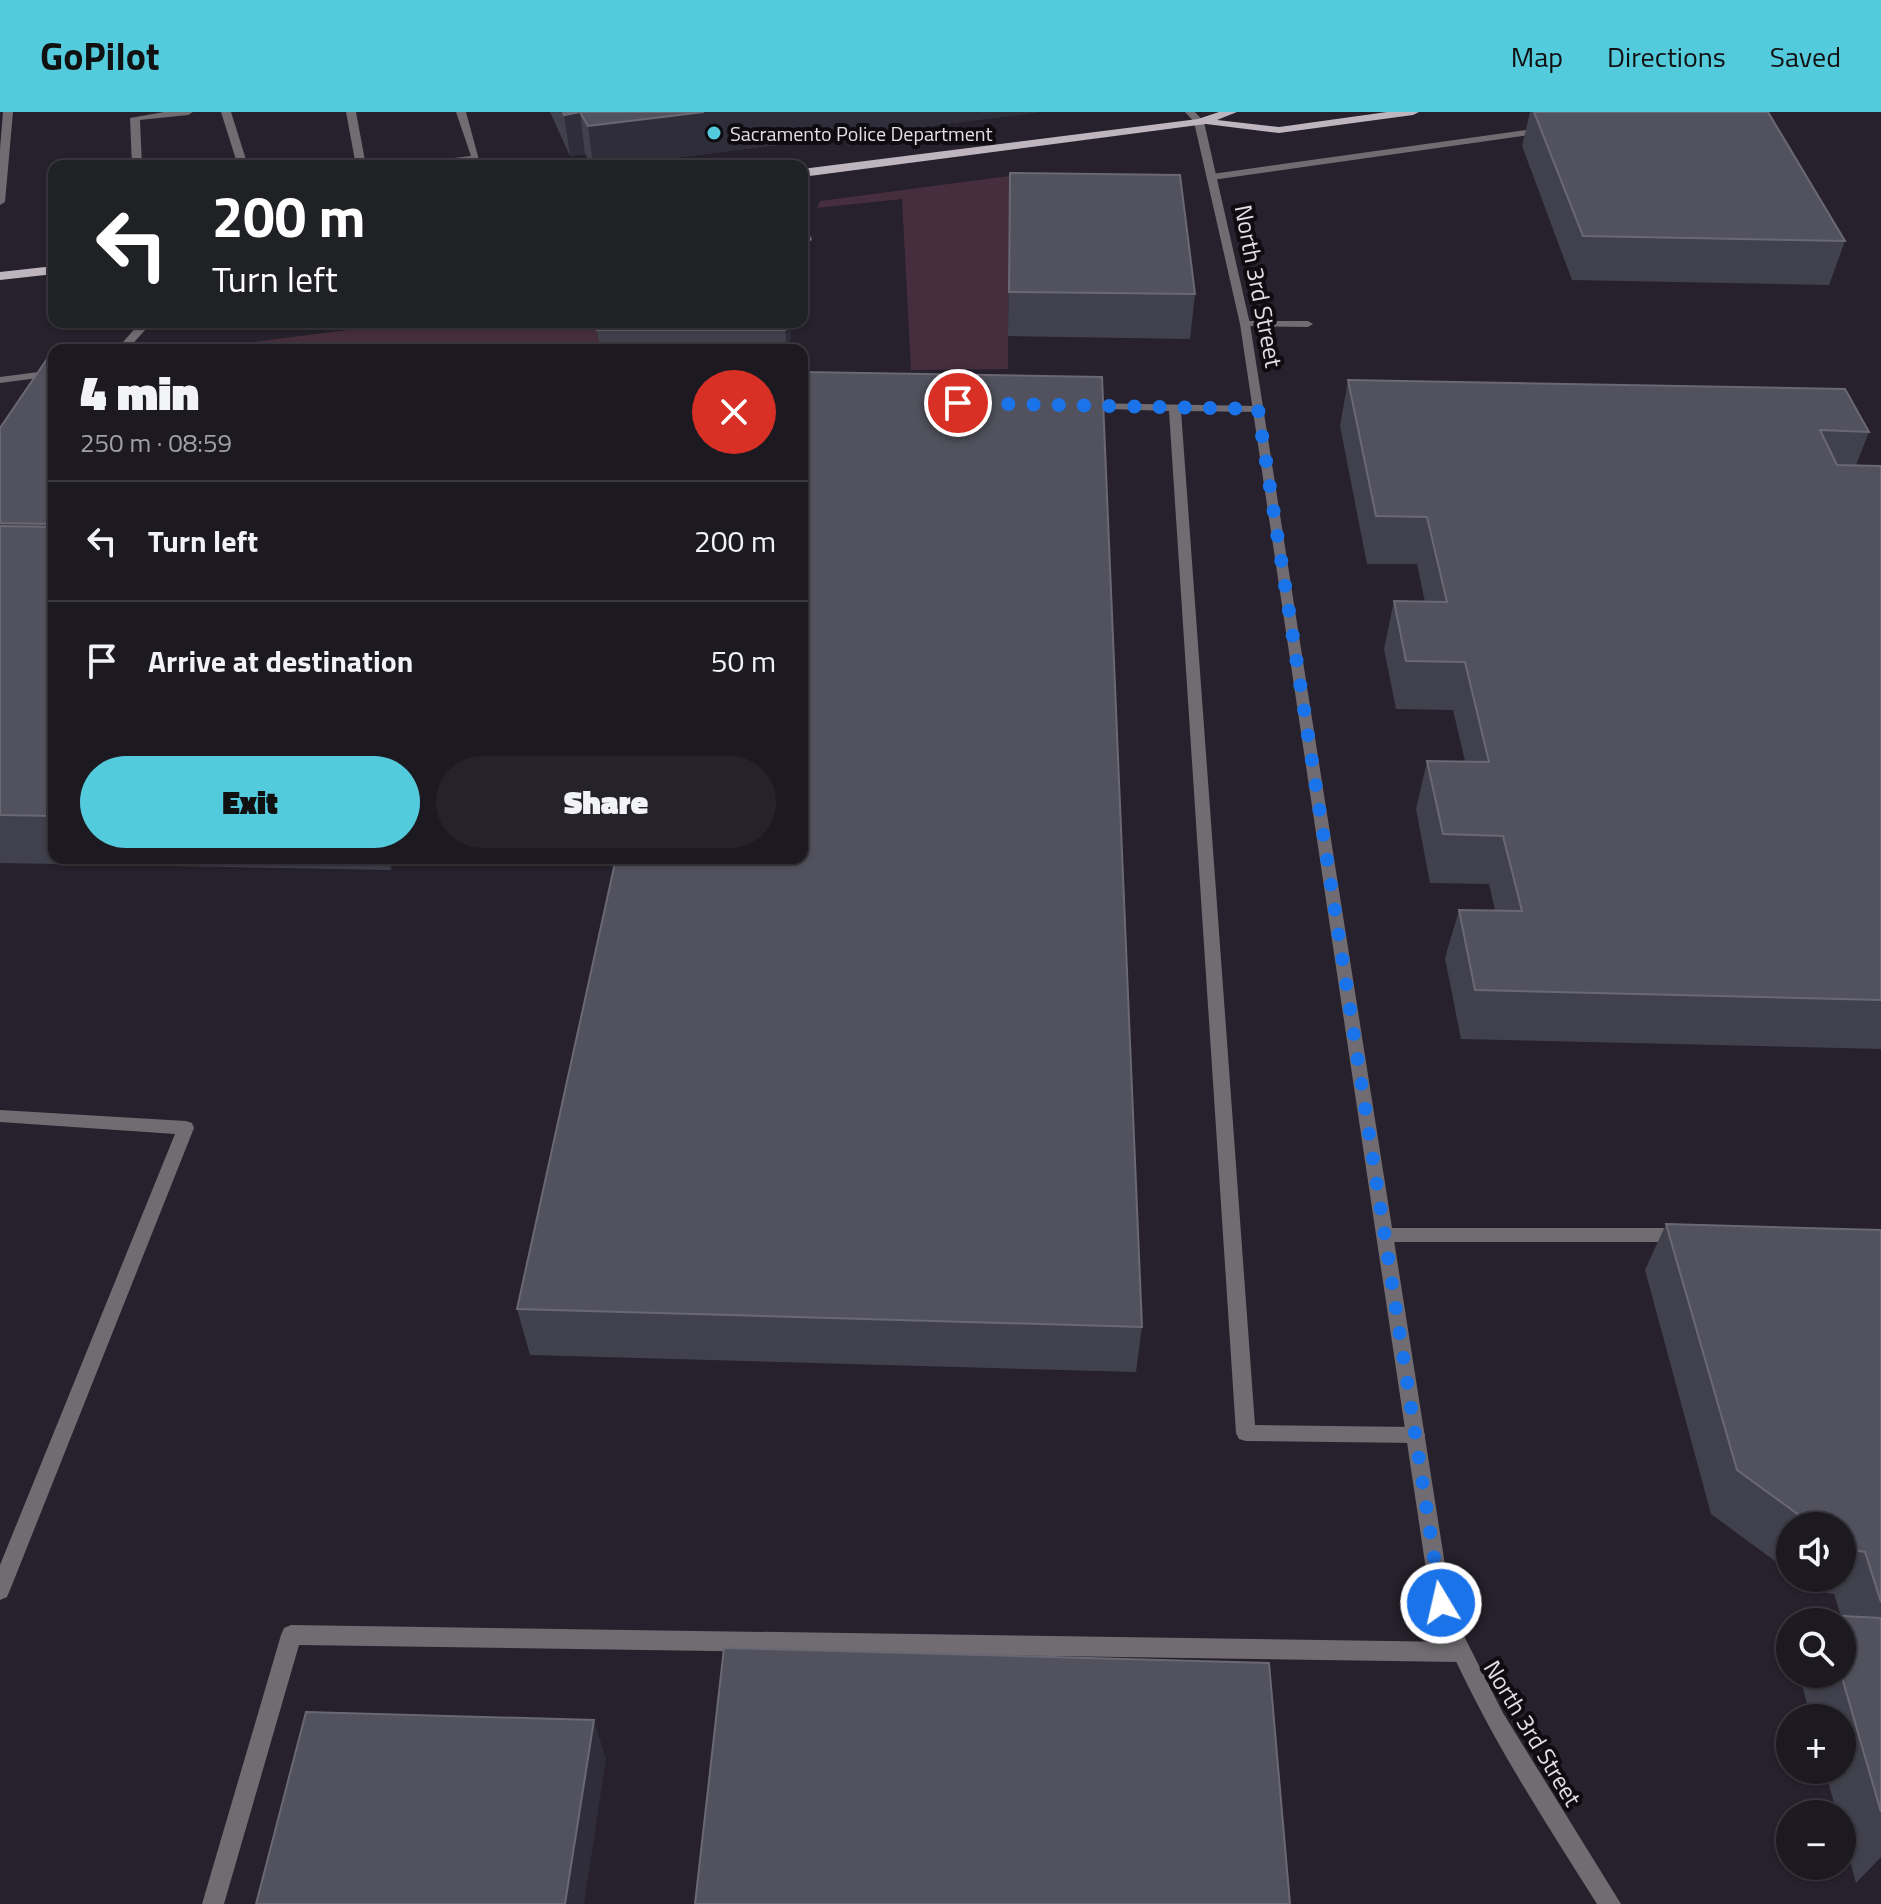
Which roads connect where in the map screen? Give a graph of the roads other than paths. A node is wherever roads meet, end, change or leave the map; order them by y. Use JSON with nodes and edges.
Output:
{"nodes":[{"id":1,"x":8,"y":112,"type":"edge"},
{"id":2,"x":188,"y":112,"type":"edge"},
{"id":3,"x":226,"y":112,"type":"edge"},
{"id":4,"x":351,"y":112,"type":"edge"},
{"id":5,"x":461,"y":112,"type":"edge"},
{"id":6,"x":1231,"y":112,"type":"edge"},
{"id":7,"x":1413,"y":112,"type":"edge"},
{"id":8,"x":1194,"y":117,"type":"edge"},
{"id":9,"x":1567,"y":127,"type":"edge"},
{"id":10,"x":137,"y":160,"type":"edge"},
{"id":11,"x":241,"y":160,"type":"edge"},
{"id":12,"x":360,"y":160,"type":"edge"},
{"id":13,"x":460,"y":160,"type":"edge"},
{"id":14,"x":808,"y":172,"type":"edge"},
{"id":15,"x":1212,"y":177,"type":"junction"},
{"id":16,"x":0,"y":202,"type":"edge"},
{"id":17,"x":48,"y":271,"type":"edge"},
{"id":18,"x":0,"y":276,"type":"edge"},
{"id":19,"x":1245,"y":324,"type":"junction"},
{"id":20,"x":1308,"y":324,"type":"dead end"},
{"id":21,"x":141,"y":328,"type":"edge"},
{"id":22,"x":126,"y":344,"type":"edge"},
{"id":23,"x":48,"y":374,"type":"edge"},
{"id":24,"x":0,"y":380,"type":"edge"},
{"id":25,"x":1067,"y":405,"type":"edge"},
{"id":26,"x":1175,"y":408,"type":"junction"},
{"id":27,"x":1258,"y":409,"type":"junction"},
{"id":28,"x":0,"y":1116,"type":"edge"},
{"id":29,"x":1385,"y":1235,"type":"junction"},
{"id":30,"x":1703,"y":1235,"type":"edge"},
{"id":31,"x":1415,"y":1435,"type":"junction"},
{"id":32,"x":0,"y":1590,"type":"edge"},
{"id":33,"x":1458,"y":1652,"type":"junction"},
{"id":34,"x":213,"y":1904,"type":"edge"},
{"id":35,"x":1610,"y":1904,"type":"edge"}],
"edges":[{"from":1,"to":16,"type":"street"},
{"from":2,"to":10,"type":"street"},
{"from":3,"to":11,"type":"street"},
{"from":4,"to":12,"type":"street"},
{"from":5,"to":13,"type":"street"},
{"from":6,"to":8,"type":"main road"},
{"from":7,"to":8,"type":"main road"},
{"from":8,"to":14,"type":"main road"},
{"from":8,"to":15,"type":"street","name":"North 3rd Street"},
{"from":9,"to":15,"type":"street"},
{"from":15,"to":19,"type":"street","name":"North 3rd Street"},
{"from":17,"to":18,"type":"main road"},
{"from":19,"to":20,"type":"street"},
{"from":19,"to":27,"type":"street","name":"North 3rd Street"},
{"from":21,"to":22,"type":"street"},
{"from":23,"to":24,"type":"street"},
{"from":25,"to":26,"type":"street"},
{"from":26,"to":27,"type":"street"},
{"from":26,"to":31,"type":"street"},
{"from":27,"to":29,"type":"street","name":"North 3rd Street"},
{"from":28,"to":32,"type":"street"},
{"from":29,"to":30,"type":"street"},
{"from":29,"to":31,"type":"street","name":"North 3rd Street"},
{"from":31,"to":33,"type":"street","name":"North 3rd Street"},
{"from":33,"to":34,"type":"street"},
{"from":33,"to":35,"type":"street","name":"North 3rd Street"}]}
